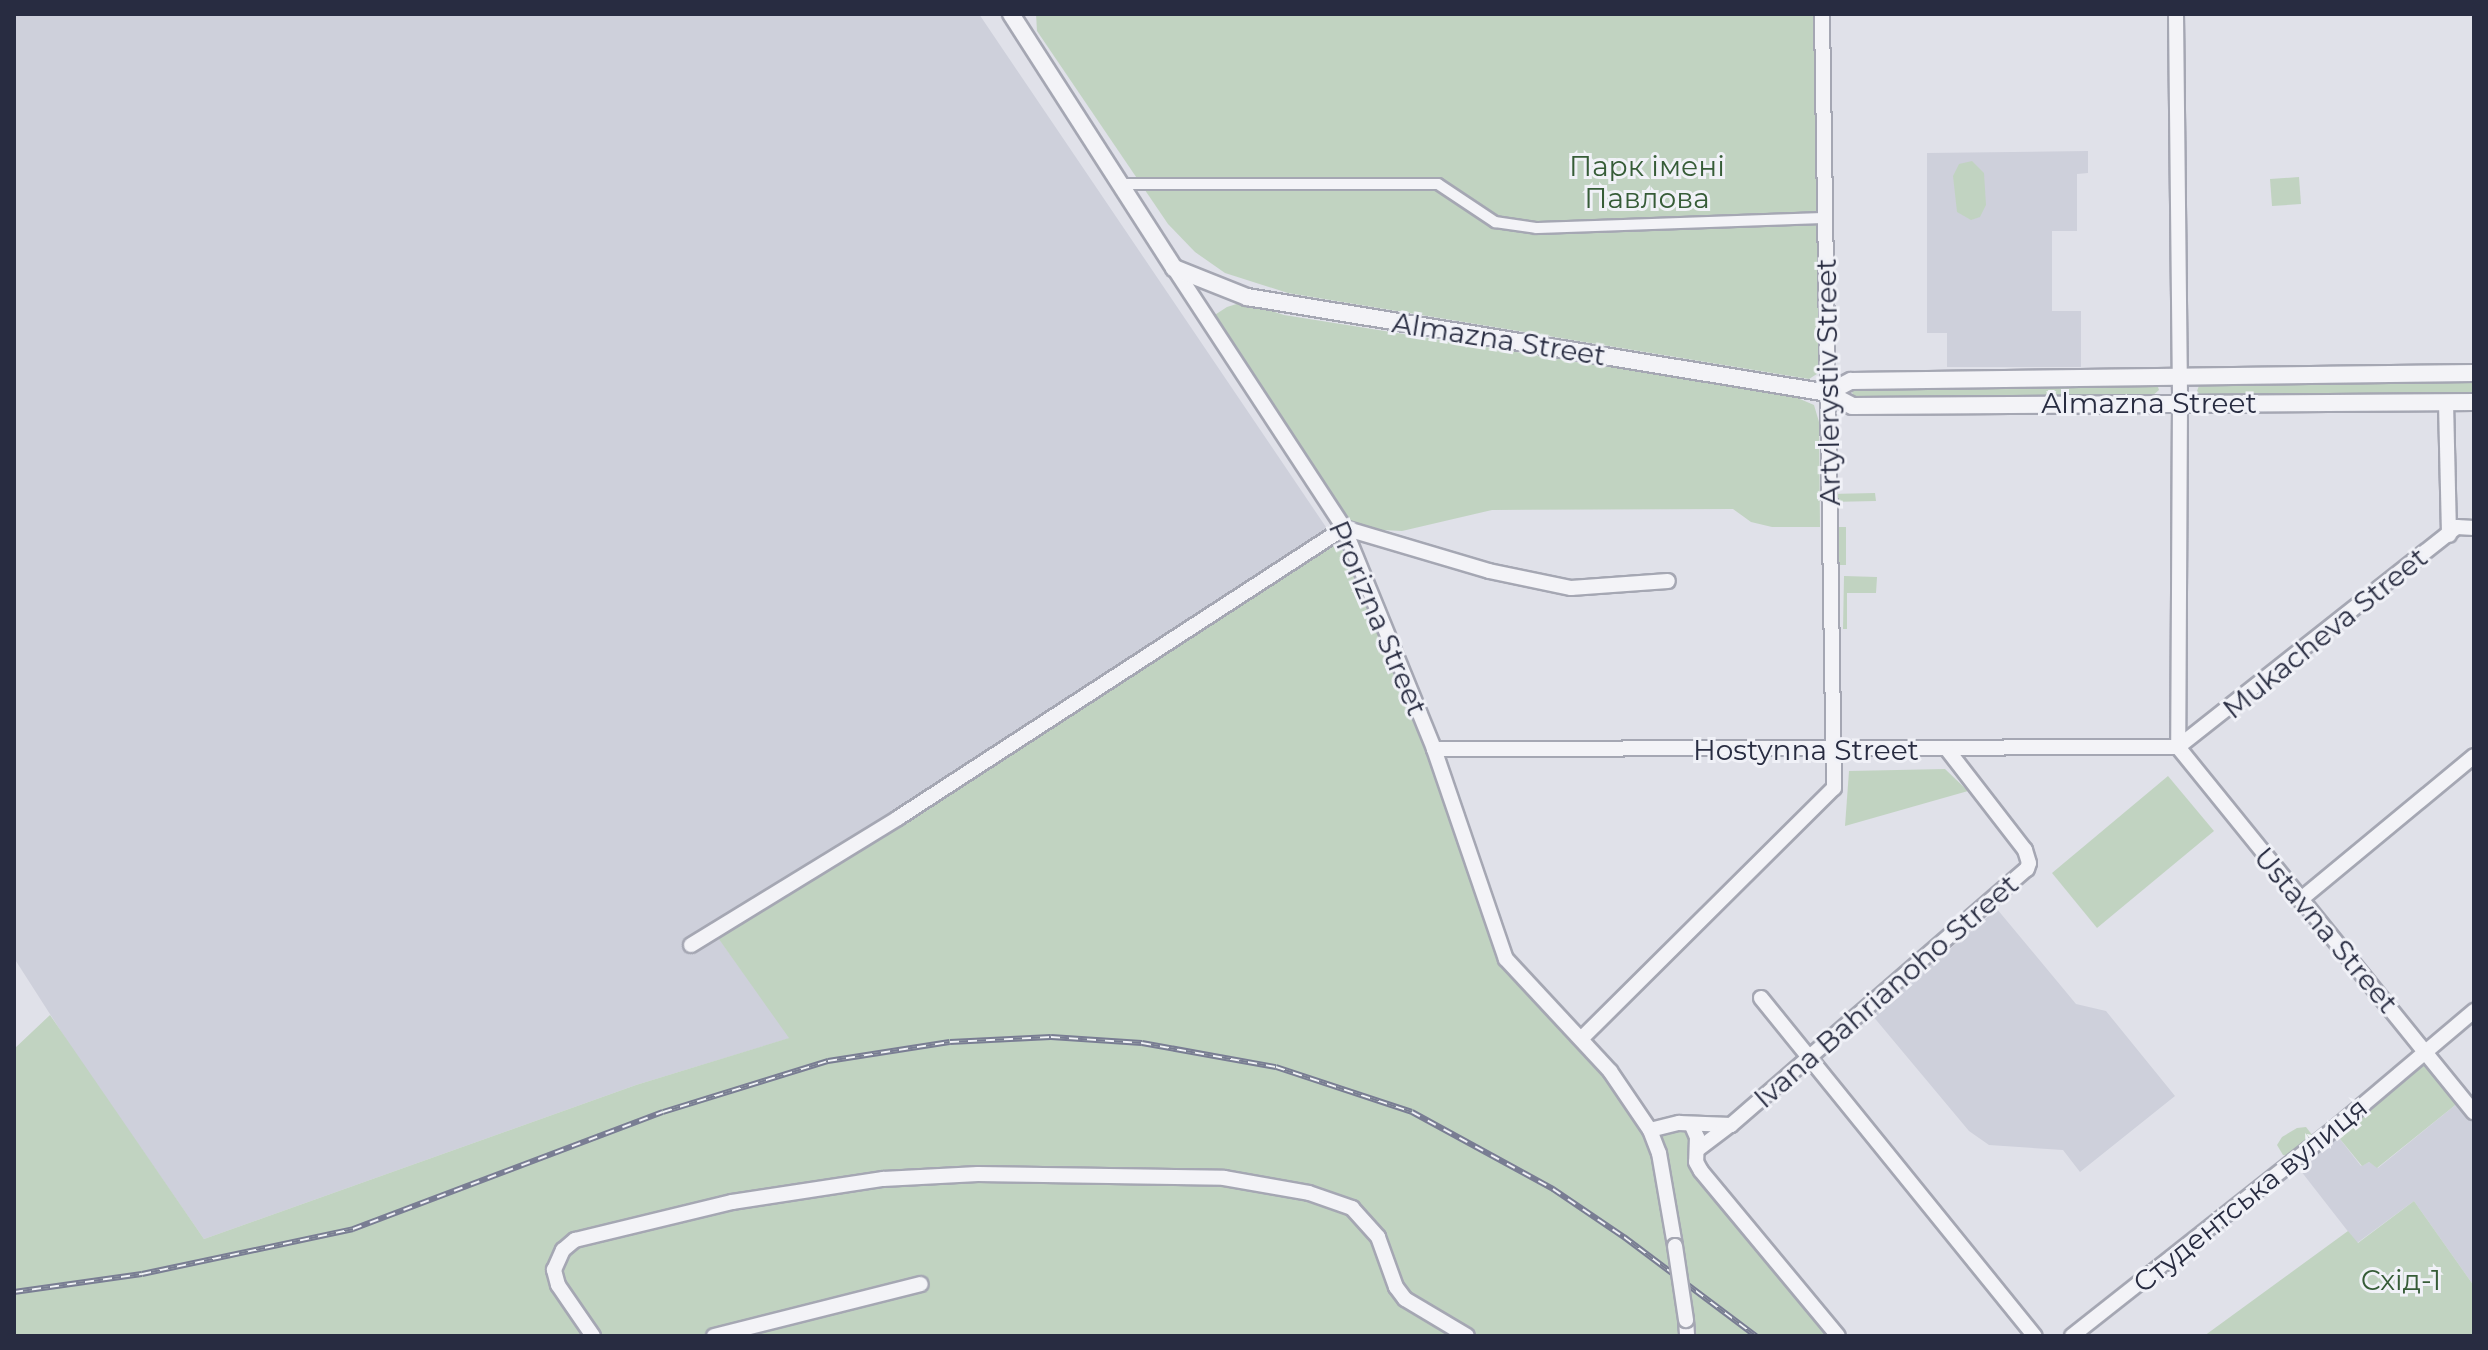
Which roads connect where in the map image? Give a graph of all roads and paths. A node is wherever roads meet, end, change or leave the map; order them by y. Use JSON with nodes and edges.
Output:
{"nodes":[{"id":1,"x":1011,"y":14,"type":"edge"},
{"id":2,"x":1822,"y":14,"type":"edge"},
{"id":3,"x":2176,"y":14,"type":"edge"},
{"id":4,"x":1120,"y":184,"type":"junction"},
{"id":5,"x":1825,"y":218,"type":"junction"},
{"id":6,"x":1174,"y":268,"type":"junction"},
{"id":7,"x":2474,"y":373,"type":"edge"},
{"id":8,"x":2180,"y":376,"type":"junction"},
{"id":9,"x":1828,"y":393,"type":"junction"},
{"id":10,"x":2180,"y":402,"type":"junction"},
{"id":11,"x":2446,"y":402,"type":"junction"},
{"id":12,"x":2474,"y":402,"type":"edge"},
{"id":13,"x":1344,"y":528,"type":"junction"},
{"id":14,"x":2474,"y":528,"type":"edge"},
{"id":15,"x":2449,"y":535,"type":"junction"},
{"id":16,"x":1668,"y":581,"type":"dead end"},
{"id":17,"x":2178,"y":747,"type":"junction"},
{"id":18,"x":1434,"y":749,"type":"junction"},
{"id":19,"x":1947,"y":749,"type":"junction"},
{"id":20,"x":1834,"y":750,"type":"junction"},
{"id":21,"x":2474,"y":756,"type":"edge"},
{"id":22,"x":2300,"y":900,"type":"junction"},
{"id":23,"x":691,"y":945,"type":"dead end"},
{"id":24,"x":1761,"y":998,"type":"dead end"},
{"id":25,"x":2474,"y":1011,"type":"edge"},
{"id":26,"x":1582,"y":1038,"type":"junction"},
{"id":27,"x":2426,"y":1050,"type":"junction"},
{"id":28,"x":1809,"y":1055,"type":"junction"},
{"id":29,"x":2474,"y":1112,"type":"edge"},
{"id":30,"x":1731,"y":1125,"type":"junction"},
{"id":31,"x":1692,"y":1126,"type":"junction"},
{"id":32,"x":1650,"y":1130,"type":"junction"},
{"id":33,"x":1697,"y":1150,"type":"junction"},
{"id":34,"x":921,"y":1284,"type":"dead end"},
{"id":35,"x":593,"y":1336,"type":"edge"},
{"id":36,"x":714,"y":1336,"type":"edge"},
{"id":37,"x":1467,"y":1336,"type":"edge"},
{"id":38,"x":1687,"y":1336,"type":"edge"},
{"id":39,"x":1838,"y":1336,"type":"edge"},
{"id":40,"x":2035,"y":1336,"type":"edge"},
{"id":41,"x":2072,"y":1336,"type":"edge"}],
"edges":[{"from":1,"to":4,"type":"street","name":"Prorizna Street"},
{"from":2,"to":5,"type":"street","name":"Artylerystiv Street"},
{"from":3,"to":8,"type":"street"},
{"from":4,"to":5,"type":"street"},
{"from":4,"to":6,"type":"street","name":"Prorizna Street"},
{"from":5,"to":9,"type":"street","name":"Artylerystiv Street"},
{"from":6,"to":9,"type":"street","name":"Almazna Street"},
{"from":6,"to":13,"type":"street","name":"Prorizna Street"},
{"from":7,"to":8,"type":"street","name":"Almazna Street"},
{"from":8,"to":9,"type":"street","name":"Almazna Street"},
{"from":8,"to":10,"type":"street"},
{"from":9,"to":10,"type":"street","name":"Almazna Street"},
{"from":9,"to":20,"type":"street","name":"Artylerystiv Street"},
{"from":10,"to":11,"type":"street","name":"Almazna Street"},
{"from":10,"to":17,"type":"street"},
{"from":11,"to":12,"type":"street","name":"Almazna Street"},
{"from":11,"to":15,"type":"street"},
{"from":13,"to":16,"type":"street"},
{"from":13,"to":18,"type":"street","name":"Prorizna Street"},
{"from":13,"to":23,"type":"street"},
{"from":14,"to":15,"type":"street","name":"Mukacheva Street"},
{"from":15,"to":17,"type":"street","name":"Mukacheva Street"},
{"from":17,"to":19,"type":"street","name":"Hostynna Street"},
{"from":17,"to":22,"type":"street","name":"Ustavna Street"},
{"from":18,"to":20,"type":"street","name":"Hostynna Street"},
{"from":18,"to":26,"type":"street","name":"Prorizna Street"},
{"from":19,"to":20,"type":"street","name":"Hostynna Street"},
{"from":19,"to":28,"type":"street","name":"Ivana Bahrianoho Street"},
{"from":20,"to":26,"type":"street","name":"Artylerystiv Street"},
{"from":21,"to":22,"type":"street"},
{"from":22,"to":27,"type":"street","name":"Ustavna Street"},
{"from":24,"to":28,"type":"street"},
{"from":25,"to":27,"type":"street","name":"Студентська вулиця"},
{"from":26,"to":32,"type":"street","name":"Prorizna Street"},
{"from":27,"to":29,"type":"street","name":"Ustavna Street"},
{"from":27,"to":41,"type":"street","name":"Студентська вулиця"},
{"from":28,"to":30,"type":"street","name":"Ivana Bahrianoho Street"},
{"from":28,"to":40,"type":"street"},
{"from":30,"to":31,"type":"street","name":"Ivana Bahrianoho Street"},
{"from":30,"to":33,"type":"street"},
{"from":31,"to":32,"type":"street","name":"Ivana Bahrianoho Street"},
{"from":31,"to":33,"type":"street"},
{"from":32,"to":38,"type":"street","name":"Prorizna Street","bridge":true},
{"from":33,"to":39,"type":"street"},
{"from":34,"to":36,"type":"street"},
{"from":35,"to":37,"type":"street"}]}
